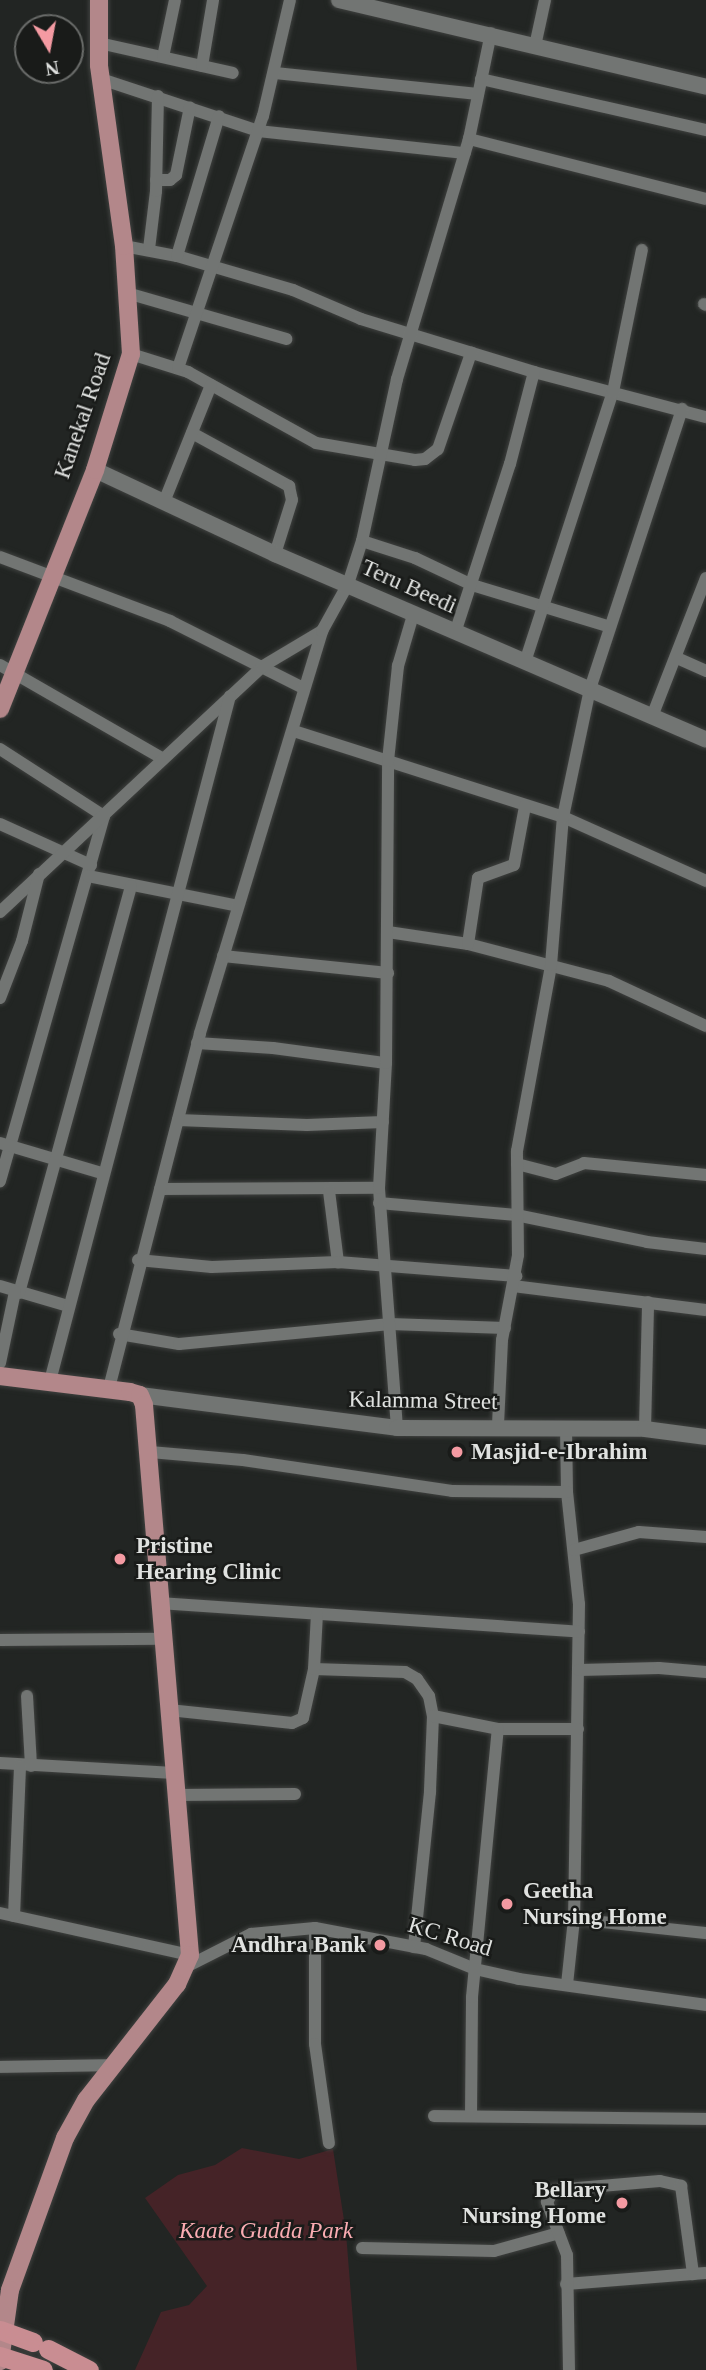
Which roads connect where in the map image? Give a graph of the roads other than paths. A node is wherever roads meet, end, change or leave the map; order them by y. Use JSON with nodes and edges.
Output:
{"nodes":[{"id":1,"x":99,"y":0,"type":"edge"},
{"id":2,"x":175,"y":0,"type":"edge"},
{"id":3,"x":214,"y":0,"type":"edge"},
{"id":4,"x":290,"y":0,"type":"edge"},
{"id":5,"x":340,"y":0,"type":"edge"},
{"id":6,"x":545,"y":0,"type":"edge"},
{"id":7,"x":491,"y":33,"type":"junction"},
{"id":8,"x":99,"y":43,"type":"junction"},
{"id":9,"x":534,"y":46,"type":"junction"},
{"id":10,"x":163,"y":57,"type":"junction"},
{"id":11,"x":202,"y":66,"type":"junction"},
{"id":12,"x":275,"y":72,"type":"junction"},
{"id":13,"x":233,"y":73,"type":"dead end"},
{"id":14,"x":101,"y":79,"type":"junction"},
{"id":15,"x":481,"y":79,"type":"junction"},
{"id":16,"x":706,"y":87,"type":"edge"},
{"id":17,"x":478,"y":94,"type":"junction"},
{"id":18,"x":158,"y":96,"type":"junction"},
{"id":19,"x":190,"y":107,"type":"junction"},
{"id":20,"x":219,"y":116,"type":"junction"},
{"id":21,"x":258,"y":131,"type":"junction"},
{"id":22,"x":706,"y":131,"type":"edge"},
{"id":23,"x":469,"y":139,"type":"junction"},
{"id":24,"x":465,"y":153,"type":"junction"},
{"id":25,"x":156,"y":180,"type":"junction"},
{"id":26,"x":706,"y":199,"type":"edge"},
{"id":27,"x":124,"y":246,"type":"junction"},
{"id":28,"x":149,"y":249,"type":"junction"},
{"id":29,"x":642,"y":250,"type":"dead end"},
{"id":30,"x":177,"y":256,"type":"junction"},
{"id":31,"x":211,"y":269,"type":"junction"},
{"id":32,"x":127,"y":293,"type":"junction"},
{"id":33,"x":197,"y":310,"type":"junction"},
{"id":34,"x":411,"y":334,"type":"junction"},
{"id":35,"x":286,"y":339,"type":"dead end"},
{"id":36,"x":471,"y":353,"type":"junction"},
{"id":37,"x":131,"y":354,"type":"junction"},
{"id":38,"x":178,"y":368,"type":"junction"},
{"id":39,"x":534,"y":372,"type":"junction"},
{"id":40,"x":211,"y":385,"type":"junction"},
{"id":41,"x":613,"y":392,"type":"junction"},
{"id":42,"x":682,"y":409,"type":"junction"},
{"id":43,"x":706,"y":417,"type":"edge"},
{"id":44,"x":192,"y":433,"type":"junction"},
{"id":45,"x":379,"y":455,"type":"junction"},
{"id":46,"x":94,"y":470,"type":"junction"},
{"id":47,"x":164,"y":502,"type":"junction"},
{"id":48,"x":362,"y":541,"type":"junction"},
{"id":49,"x":275,"y":554,"type":"junction"},
{"id":50,"x":0,"y":557,"type":"edge"},
{"id":51,"x":52,"y":577,"type":"junction"},
{"id":52,"x":706,"y":577,"type":"edge"},
{"id":53,"x":348,"y":584,"type":"junction"},
{"id":54,"x":472,"y":585,"type":"junction"},
{"id":55,"x":547,"y":607,"type":"junction"},
{"id":56,"x":413,"y":615,"type":"junction"},
{"id":57,"x":610,"y":626,"type":"junction"},
{"id":58,"x":322,"y":631,"type":"junction"},
{"id":59,"x":456,"y":633,"type":"junction"},
{"id":60,"x":677,"y":658,"type":"junction"},
{"id":61,"x":526,"y":659,"type":"junction"},
{"id":62,"x":263,"y":667,"type":"junction"},
{"id":63,"x":7,"y":668,"type":"edge"},
{"id":64,"x":706,"y":671,"type":"edge"},
{"id":65,"x":303,"y":688,"type":"junction"},
{"id":66,"x":590,"y":689,"type":"junction"},
{"id":67,"x":230,"y":696,"type":"junction"},
{"id":68,"x":0,"y":709,"type":"edge"},
{"id":69,"x":653,"y":715,"type":"junction"},
{"id":70,"x":294,"y":731,"type":"junction"},
{"id":71,"x":706,"y":740,"type":"edge"},
{"id":72,"x":0,"y":749,"type":"edge"},
{"id":73,"x":162,"y":758,"type":"junction"},
{"id":74,"x":388,"y":761,"type":"junction"},
{"id":75,"x":525,"y":806,"type":"junction"},
{"id":76,"x":104,"y":816,"type":"junction"},
{"id":77,"x":563,"y":817,"type":"junction"},
{"id":78,"x":0,"y":824,"type":"edge"},
{"id":79,"x":62,"y":852,"type":"junction"},
{"id":80,"x":89,"y":870,"type":"junction"},
{"id":81,"x":39,"y":874,"type":"junction"},
{"id":82,"x":706,"y":881,"type":"edge"},
{"id":83,"x":131,"y":886,"type":"junction"},
{"id":84,"x":180,"y":895,"type":"junction"},
{"id":85,"x":238,"y":906,"type":"junction"},
{"id":86,"x":0,"y":912,"type":"edge"},
{"id":87,"x":388,"y":932,"type":"junction"},
{"id":88,"x":468,"y":944,"type":"junction"},
{"id":89,"x":223,"y":956,"type":"junction"},
{"id":90,"x":551,"y":965,"type":"junction"},
{"id":91,"x":388,"y":973,"type":"junction"},
{"id":92,"x":0,"y":998,"type":"edge"},
{"id":93,"x":706,"y":1026,"type":"edge"},
{"id":94,"x":197,"y":1043,"type":"junction"},
{"id":95,"x":386,"y":1063,"type":"junction"},
{"id":96,"x":178,"y":1120,"type":"junction"},
{"id":97,"x":383,"y":1122,"type":"junction"},
{"id":98,"x":6,"y":1145,"type":"edge"},
{"id":99,"x":56,"y":1160,"type":"junction"},
{"id":100,"x":517,"y":1164,"type":"junction"},
{"id":101,"x":102,"y":1174,"type":"junction"},
{"id":102,"x":706,"y":1175,"type":"edge"},
{"id":103,"x":0,"y":1182,"type":"edge"},
{"id":104,"x":379,"y":1188,"type":"junction"},
{"id":105,"x":160,"y":1189,"type":"junction"},
{"id":106,"x":329,"y":1191,"type":"junction"},
{"id":107,"x":379,"y":1203,"type":"junction"},
{"id":108,"x":516,"y":1215,"type":"junction"},
{"id":109,"x":706,"y":1249,"type":"edge"},
{"id":110,"x":138,"y":1260,"type":"junction"},
{"id":111,"x":338,"y":1262,"type":"junction"},
{"id":112,"x":386,"y":1269,"type":"junction"},
{"id":113,"x":514,"y":1281,"type":"junction"},
{"id":114,"x":0,"y":1286,"type":"edge"},
{"id":115,"x":17,"y":1293,"type":"junction"},
{"id":116,"x":648,"y":1302,"type":"junction"},
{"id":117,"x":68,"y":1306,"type":"junction"},
{"id":118,"x":706,"y":1310,"type":"edge"},
{"id":119,"x":390,"y":1324,"type":"junction"},
{"id":120,"x":505,"y":1328,"type":"junction"},
{"id":121,"x":119,"y":1334,"type":"junction"},
{"id":122,"x":0,"y":1363,"type":"edge"},
{"id":123,"x":0,"y":1376,"type":"edge"},
{"id":124,"x":50,"y":1381,"type":"junction"},
{"id":125,"x":109,"y":1388,"type":"junction"},
{"id":126,"x":140,"y":1395,"type":"junction"},
{"id":127,"x":498,"y":1425,"type":"junction"},
{"id":128,"x":397,"y":1428,"type":"junction"},
{"id":129,"x":566,"y":1428,"type":"junction"},
{"id":130,"x":645,"y":1429,"type":"junction"},
{"id":131,"x":706,"y":1437,"type":"edge"},
{"id":132,"x":150,"y":1450,"type":"junction"},
{"id":133,"x":567,"y":1492,"type":"junction"},
{"id":134,"x":706,"y":1536,"type":"edge"},
{"id":135,"x":574,"y":1550,"type":"junction"},
{"id":136,"x":159,"y":1603,"type":"junction"},
{"id":137,"x":317,"y":1614,"type":"junction"},
{"id":138,"x":579,"y":1632,"type":"junction"},
{"id":139,"x":162,"y":1639,"type":"junction"},
{"id":140,"x":0,"y":1640,"type":"edge"},
{"id":141,"x":314,"y":1670,"type":"junction"},
{"id":142,"x":579,"y":1670,"type":"junction"},
{"id":143,"x":706,"y":1672,"type":"edge"},
{"id":144,"x":27,"y":1696,"type":"dead end"},
{"id":145,"x":169,"y":1710,"type":"junction"},
{"id":146,"x":433,"y":1716,"type":"junction"},
{"id":147,"x":498,"y":1729,"type":"junction"},
{"id":148,"x":578,"y":1729,"type":"junction"},
{"id":149,"x":0,"y":1763,"type":"edge"},
{"id":150,"x":25,"y":1766,"type":"junction"},
{"id":151,"x":174,"y":1773,"type":"junction"},
{"id":152,"x":295,"y":1794,"type":"dead end"},
{"id":153,"x":176,"y":1795,"type":"junction"},
{"id":154,"x":0,"y":1913,"type":"edge"},
{"id":155,"x":14,"y":1916,"type":"junction"},
{"id":156,"x":575,"y":1919,"type":"junction"},
{"id":157,"x":315,"y":1928,"type":"junction"},
{"id":158,"x":706,"y":1933,"type":"edge"},
{"id":159,"x":414,"y":1947,"type":"junction"},
{"id":160,"x":189,"y":1961,"type":"junction"},
{"id":161,"x":475,"y":1969,"type":"junction"},
{"id":162,"x":567,"y":1985,"type":"junction"},
{"id":163,"x":706,"y":2005,"type":"edge"},
{"id":164,"x":115,"y":2065,"type":"junction"},
{"id":165,"x":0,"y":2067,"type":"edge"},
{"id":166,"x":471,"y":2115,"type":"junction"},
{"id":167,"x":434,"y":2116,"type":"dead end"},
{"id":168,"x":706,"y":2119,"type":"edge"},
{"id":169,"x":329,"y":2143,"type":"dead end"},
{"id":170,"x":559,"y":2233,"type":"junction"},
{"id":171,"x":362,"y":2248,"type":"dead end"},
{"id":172,"x":700,"y":2274,"type":"edge"},
{"id":173,"x":566,"y":2284,"type":"junction"},
{"id":174,"x":5,"y":2297,"type":"edge"},
{"id":175,"x":3,"y":2331,"type":"edge"},
{"id":176,"x":1,"y":2358,"type":"edge"},
{"id":177,"x":43,"y":2370,"type":"edge"},
{"id":178,"x":89,"y":2370,"type":"edge"},
{"id":179,"x":569,"y":2370,"type":"edge"}],
"edges":[{"from":1,"to":8,"type":"main road","name":"Kanekal Road"},
{"from":2,"to":10,"type":"street"},
{"from":3,"to":11,"type":"street"},
{"from":4,"to":12,"type":"street"},
{"from":5,"to":7,"type":"street"},
{"from":6,"to":9,"type":"street"},
{"from":7,"to":9,"type":"street"},
{"from":7,"to":15,"type":"street"},
{"from":8,"to":10,"type":"street"},
{"from":8,"to":14,"type":"main road","name":"Kanekal Road"},
{"from":9,"to":16,"type":"street"},
{"from":10,"to":11,"type":"street"},
{"from":11,"to":13,"type":"street"},
{"from":12,"to":17,"type":"street"},
{"from":12,"to":21,"type":"street"},
{"from":14,"to":18,"type":"street"},
{"from":14,"to":27,"type":"main road","name":"Kanekal Road"},
{"from":15,"to":17,"type":"street"},
{"from":15,"to":22,"type":"street"},
{"from":17,"to":23,"type":"street"},
{"from":18,"to":19,"type":"street"},
{"from":18,"to":25,"type":"street"},
{"from":19,"to":20,"type":"street"},
{"from":19,"to":25,"type":"street"},
{"from":20,"to":21,"type":"street"},
{"from":20,"to":30,"type":"street"},
{"from":21,"to":24,"type":"street"},
{"from":21,"to":31,"type":"street"},
{"from":23,"to":24,"type":"street"},
{"from":23,"to":26,"type":"street"},
{"from":24,"to":34,"type":"street"},
{"from":25,"to":28,"type":"street"},
{"from":27,"to":28,"type":"street"},
{"from":27,"to":32,"type":"main road","name":"Kanekal Road"},
{"from":28,"to":30,"type":"street"},
{"from":29,"to":41,"type":"street"},
{"from":30,"to":31,"type":"street"},
{"from":31,"to":33,"type":"street"},
{"from":31,"to":34,"type":"street"},
{"from":32,"to":33,"type":"street"},
{"from":32,"to":37,"type":"main road","name":"Kanekal Road"},
{"from":33,"to":35,"type":"street"},
{"from":33,"to":38,"type":"street"},
{"from":34,"to":36,"type":"street"},
{"from":34,"to":45,"type":"street"},
{"from":36,"to":39,"type":"street"},
{"from":36,"to":45,"type":"street"},
{"from":37,"to":38,"type":"street"},
{"from":37,"to":46,"type":"main road","name":"Kanekal Road"},
{"from":38,"to":40,"type":"street"},
{"from":39,"to":41,"type":"street"},
{"from":39,"to":54,"type":"street"},
{"from":40,"to":44,"type":"street"},
{"from":40,"to":45,"type":"street"},
{"from":41,"to":42,"type":"street"},
{"from":41,"to":55,"type":"street"},
{"from":42,"to":43,"type":"street"},
{"from":42,"to":57,"type":"street"},
{"from":44,"to":47,"type":"street"},
{"from":44,"to":49,"type":"street"},
{"from":45,"to":48,"type":"street"},
{"from":46,"to":47,"type":"street","name":"Teru Beedi"},
{"from":46,"to":51,"type":"main road","name":"Kanekal Road"},
{"from":47,"to":49,"type":"street","name":"Teru Beedi"},
{"from":48,"to":53,"type":"street"},
{"from":48,"to":54,"type":"street"},
{"from":49,"to":53,"type":"street","name":"Teru Beedi"},
{"from":50,"to":51,"type":"street"},
{"from":51,"to":62,"type":"street"},
{"from":51,"to":63,"type":"main road","name":"Kanekal Road"},
{"from":52,"to":60,"type":"street"},
{"from":53,"to":56,"type":"street","name":"Teru Beedi"},
{"from":53,"to":58,"type":"street"},
{"from":54,"to":55,"type":"street"},
{"from":54,"to":59,"type":"street"},
{"from":55,"to":57,"type":"street"},
{"from":55,"to":61,"type":"street"},
{"from":56,"to":59,"type":"street","name":"Teru Beedi"},
{"from":56,"to":74,"type":"street"},
{"from":57,"to":66,"type":"street"},
{"from":58,"to":62,"type":"street"},
{"from":58,"to":65,"type":"street"},
{"from":59,"to":61,"type":"street","name":"Teru Beedi"},
{"from":60,"to":64,"type":"street"},
{"from":60,"to":69,"type":"street"},
{"from":61,"to":66,"type":"street","name":"Teru Beedi"},
{"from":62,"to":65,"type":"street"},
{"from":62,"to":67,"type":"street"},
{"from":63,"to":68,"type":"main road","name":"Kanekal Road"},
{"from":63,"to":73,"type":"street"},
{"from":65,"to":70,"type":"street"},
{"from":66,"to":69,"type":"street","name":"Teru Beedi"},
{"from":66,"to":77,"type":"street"},
{"from":67,"to":73,"type":"street"},
{"from":67,"to":84,"type":"street"},
{"from":69,"to":71,"type":"street","name":"Teru Beedi"},
{"from":70,"to":74,"type":"street"},
{"from":70,"to":85,"type":"street"},
{"from":72,"to":76,"type":"street"},
{"from":73,"to":76,"type":"street"},
{"from":74,"to":75,"type":"street"},
{"from":74,"to":87,"type":"street"},
{"from":75,"to":77,"type":"street"},
{"from":75,"to":88,"type":"street"},
{"from":76,"to":79,"type":"street"},
{"from":76,"to":80,"type":"street"},
{"from":77,"to":82,"type":"street"},
{"from":77,"to":90,"type":"street"},
{"from":78,"to":79,"type":"street"},
{"from":79,"to":80,"type":"street"},
{"from":79,"to":81,"type":"street"},
{"from":80,"to":83,"type":"street"},
{"from":80,"to":98,"type":"street"},
{"from":81,"to":86,"type":"street"},
{"from":81,"to":92,"type":"street"},
{"from":83,"to":84,"type":"street"},
{"from":83,"to":99,"type":"street"},
{"from":84,"to":85,"type":"street"},
{"from":84,"to":101,"type":"street"},
{"from":85,"to":89,"type":"street"},
{"from":87,"to":88,"type":"street"},
{"from":87,"to":91,"type":"street"},
{"from":88,"to":90,"type":"street"},
{"from":89,"to":91,"type":"street"},
{"from":89,"to":94,"type":"street"},
{"from":90,"to":93,"type":"street"},
{"from":90,"to":100,"type":"street"},
{"from":91,"to":95,"type":"street"},
{"from":94,"to":95,"type":"street"},
{"from":94,"to":96,"type":"street"},
{"from":95,"to":97,"type":"street"},
{"from":96,"to":97,"type":"street"},
{"from":96,"to":105,"type":"street"},
{"from":97,"to":104,"type":"street"},
{"from":98,"to":99,"type":"street"},
{"from":98,"to":103,"type":"street"},
{"from":99,"to":101,"type":"street"},
{"from":99,"to":115,"type":"street"},
{"from":100,"to":102,"type":"street"},
{"from":100,"to":108,"type":"street"},
{"from":101,"to":117,"type":"street"},
{"from":104,"to":106,"type":"street"},
{"from":104,"to":107,"type":"street"},
{"from":105,"to":106,"type":"street"},
{"from":105,"to":110,"type":"street"},
{"from":106,"to":111,"type":"street"},
{"from":107,"to":108,"type":"street"},
{"from":107,"to":112,"type":"street"},
{"from":108,"to":109,"type":"street"},
{"from":108,"to":113,"type":"street"},
{"from":110,"to":111,"type":"street"},
{"from":110,"to":121,"type":"street"},
{"from":111,"to":112,"type":"street"},
{"from":112,"to":113,"type":"street"},
{"from":112,"to":119,"type":"street"},
{"from":113,"to":116,"type":"street"},
{"from":113,"to":120,"type":"street"},
{"from":114,"to":115,"type":"street"},
{"from":115,"to":117,"type":"street"},
{"from":115,"to":122,"type":"street"},
{"from":116,"to":118,"type":"street"},
{"from":116,"to":130,"type":"street"},
{"from":117,"to":124,"type":"street"},
{"from":119,"to":120,"type":"street"},
{"from":119,"to":121,"type":"street"},
{"from":119,"to":128,"type":"street"},
{"from":120,"to":127,"type":"street"},
{"from":121,"to":125,"type":"street"},
{"from":123,"to":124,"type":"main road"},
{"from":124,"to":125,"type":"main road"},
{"from":125,"to":126,"type":"main road"},
{"from":126,"to":128,"type":"street","name":"Kalamma Street"},
{"from":126,"to":132,"type":"main road"},
{"from":127,"to":128,"type":"street","name":"Kalamma Street"},
{"from":127,"to":129,"type":"street","name":"Kalamma Street"},
{"from":129,"to":130,"type":"street","name":"Kalamma Street"},
{"from":129,"to":133,"type":"street"},
{"from":130,"to":131,"type":"street","name":"Kalamma Street"},
{"from":132,"to":133,"type":"street"},
{"from":132,"to":136,"type":"main road"},
{"from":133,"to":135,"type":"street"},
{"from":134,"to":135,"type":"street"},
{"from":135,"to":138,"type":"street"},
{"from":136,"to":137,"type":"street"},
{"from":136,"to":139,"type":"main road"},
{"from":137,"to":138,"type":"street"},
{"from":137,"to":141,"type":"street"},
{"from":138,"to":142,"type":"street"},
{"from":139,"to":140,"type":"street"},
{"from":139,"to":145,"type":"main road"},
{"from":141,"to":145,"type":"street"},
{"from":141,"to":146,"type":"street"},
{"from":142,"to":143,"type":"street"},
{"from":142,"to":148,"type":"street"},
{"from":144,"to":150,"type":"street"},
{"from":145,"to":151,"type":"main road"},
{"from":146,"to":147,"type":"street"},
{"from":146,"to":159,"type":"street"},
{"from":147,"to":148,"type":"street"},
{"from":147,"to":161,"type":"street"},
{"from":148,"to":156,"type":"street"},
{"from":149,"to":150,"type":"street"},
{"from":150,"to":151,"type":"street"},
{"from":150,"to":155,"type":"street"},
{"from":151,"to":153,"type":"main road"},
{"from":152,"to":153,"type":"street"},
{"from":153,"to":160,"type":"main road"},
{"from":154,"to":155,"type":"street"},
{"from":155,"to":160,"type":"street"},
{"from":156,"to":158,"type":"street"},
{"from":156,"to":162,"type":"street"},
{"from":157,"to":159,"type":"street","name":"KC Road"},
{"from":157,"to":160,"type":"street","name":"KC Road"},
{"from":157,"to":169,"type":"street"},
{"from":159,"to":161,"type":"street","name":"KC Road"},
{"from":160,"to":164,"type":"main road"},
{"from":161,"to":162,"type":"street","name":"KC Road"},
{"from":161,"to":166,"type":"street"},
{"from":162,"to":163,"type":"street","name":"KC Road"},
{"from":164,"to":165,"type":"street"},
{"from":164,"to":174,"type":"main road"},
{"from":166,"to":167,"type":"street"},
{"from":166,"to":168,"type":"street"},
{"from":170,"to":171,"type":"street"},
{"from":170,"to":172,"type":"street"},
{"from":170,"to":173,"type":"street"},
{"from":172,"to":173,"type":"street"},
{"from":173,"to":179,"type":"street"},
{"from":174,"to":175,"type":"main road"},
{"from":175,"to":176,"type":"main road"},
{"from":175,"to":178,"type":"highway"},
{"from":176,"to":177,"type":"highway"}]}
